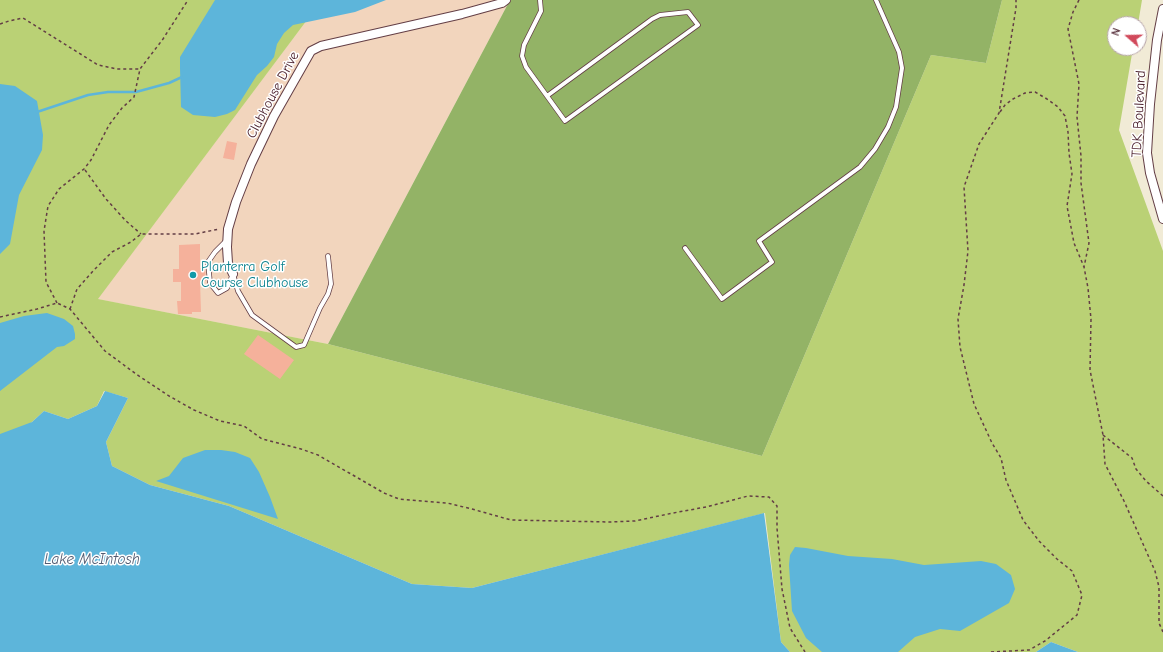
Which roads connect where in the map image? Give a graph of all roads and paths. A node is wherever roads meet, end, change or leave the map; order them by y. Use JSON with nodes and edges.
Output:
{"nodes":[{"id":1,"x":188,"y":0,"type":"edge"},
{"id":2,"x":506,"y":0,"type":"edge"},
{"id":3,"x":540,"y":0,"type":"edge"},
{"id":4,"x":876,"y":0,"type":"edge"},
{"id":5,"x":1016,"y":0,"type":"edge"},
{"id":6,"x":1079,"y":0,"type":"edge"},
{"id":7,"x":1163,"y":9,"type":"edge"},
{"id":8,"x":0,"y":24,"type":"edge"},
{"id":9,"x":140,"y":70,"type":"junction"},
{"id":10,"x":547,"y":96,"type":"junction"},
{"id":11,"x":1000,"y":113,"type":"junction"},
{"id":12,"x":84,"y":169,"type":"junction"},
{"id":13,"x":1163,"y":219,"type":"edge"},
{"id":14,"x":228,"y":228,"type":"junction"},
{"id":15,"x":141,"y":234,"type":"junction"},
{"id":16,"x":227,"y":239,"type":"junction"},
{"id":17,"x":685,"y":248,"type":"dead end"},
{"id":18,"x":328,"y":256,"type":"dead end"},
{"id":19,"x":1084,"y":267,"type":"junction"},
{"id":20,"x":233,"y":274,"type":"junction"},
{"id":21,"x":57,"y":303,"type":"junction"},
{"id":22,"x":70,"y":309,"type":"junction"},
{"id":23,"x":0,"y":317,"type":"edge"},
{"id":24,"x":1103,"y":435,"type":"junction"},
{"id":25,"x":1163,"y":496,"type":"edge"},
{"id":26,"x":1163,"y":632,"type":"edge"},
{"id":27,"x":805,"y":652,"type":"edge"},
{"id":28,"x":991,"y":652,"type":"edge"}],
"edges":[{"from":1,"to":9,"type":"path"},
{"from":2,"to":14,"type":"street","name":"Clubhouse Drive"},
{"from":3,"to":10,"type":"lane"},
{"from":4,"to":17,"type":"lane"},
{"from":5,"to":11,"type":"path"},
{"from":6,"to":19,"type":"path"},
{"from":7,"to":13,"type":"street","name":"TDK Boulevard"},
{"from":8,"to":9,"type":"path"},
{"from":9,"to":12,"type":"path"},
{"from":10,"to":10,"type":"lane"},
{"from":11,"to":19,"type":"path"},
{"from":11,"to":28,"type":"path"},
{"from":12,"to":15,"type":"path"},
{"from":12,"to":21,"type":"path"},
{"from":14,"to":15,"type":"path"},
{"from":14,"to":16,"type":"street","name":"Clubhouse Drive"},
{"from":15,"to":22,"type":"path"},
{"from":16,"to":20,"type":"street","name":"Clubhouse Drive"},
{"from":16,"to":20,"type":"lane"},
{"from":18,"to":20,"type":"lane"},
{"from":19,"to":24,"type":"path"},
{"from":21,"to":22,"type":"path"},
{"from":21,"to":23,"type":"path"},
{"from":22,"to":27,"type":"path"},
{"from":24,"to":25,"type":"path"},
{"from":24,"to":26,"type":"path"}]}
